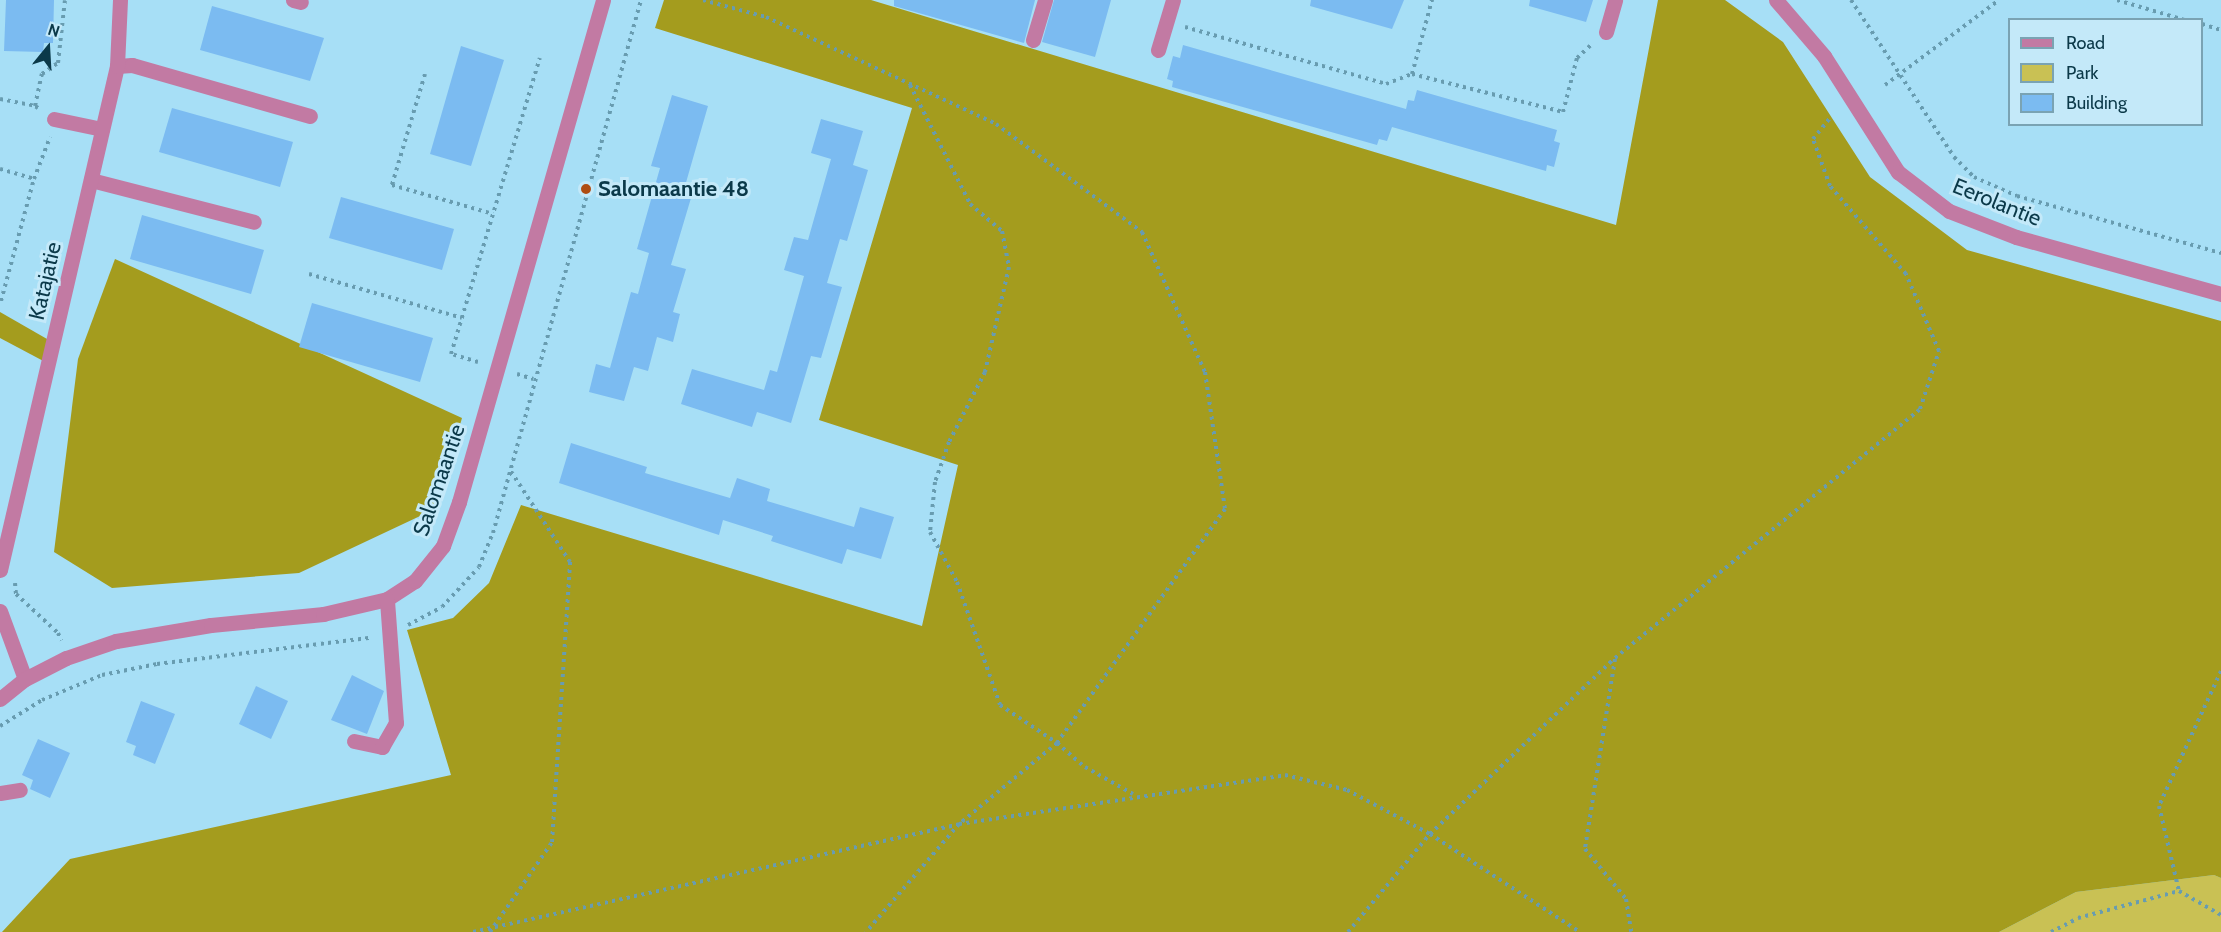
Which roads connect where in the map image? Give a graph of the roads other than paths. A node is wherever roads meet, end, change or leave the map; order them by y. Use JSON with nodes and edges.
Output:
{"nodes":[{"id":1,"x":120,"y":0,"type":"edge"},
{"id":2,"x":603,"y":0,"type":"edge"},
{"id":3,"x":1045,"y":0,"type":"edge"},
{"id":4,"x":1173,"y":0,"type":"edge"},
{"id":5,"x":1615,"y":0,"type":"edge"},
{"id":6,"x":1776,"y":0,"type":"edge"},
{"id":7,"x":1606,"y":32,"type":"road end"},
{"id":8,"x":1033,"y":40,"type":"dead end"},
{"id":9,"x":1158,"y":50,"type":"dead end"},
{"id":10,"x":117,"y":66,"type":"junction"},
{"id":11,"x":310,"y":116,"type":"dead end"},
{"id":12,"x":54,"y":119,"type":"road end"},
{"id":13,"x":102,"y":129,"type":"junction"},
{"id":14,"x":91,"y":180,"type":"junction"},
{"id":15,"x":254,"y":222,"type":"dead end"},
{"id":16,"x":2221,"y":294,"type":"edge"},
{"id":17,"x":0,"y":570,"type":"edge"},
{"id":18,"x":387,"y":599,"type":"junction"},
{"id":19,"x":0,"y":612,"type":"edge"},
{"id":20,"x":25,"y":679,"type":"junction"},
{"id":21,"x":0,"y":699,"type":"edge"},
{"id":22,"x":354,"y":741,"type":"dead end"},
{"id":23,"x":20,"y":790,"type":"dead end"},
{"id":24,"x":0,"y":793,"type":"edge"}],
"edges":[{"from":1,"to":10,"type":"street","name":"Katajatie"},
{"from":2,"to":18,"type":"street","name":"Salomaantie"},
{"from":3,"to":8,"type":"street"},
{"from":4,"to":9,"type":"street"},
{"from":5,"to":7,"type":"street"},
{"from":6,"to":16,"type":"street","name":"Eerolantie"},
{"from":10,"to":11,"type":"street"},
{"from":10,"to":13,"type":"street","name":"Katajatie"},
{"from":12,"to":13,"type":"street"},
{"from":13,"to":14,"type":"street","name":"Katajatie"},
{"from":14,"to":15,"type":"street"},
{"from":14,"to":17,"type":"street","name":"Katajatie"},
{"from":18,"to":20,"type":"street","name":"Salomaantie"},
{"from":18,"to":22,"type":"street"},
{"from":19,"to":20,"type":"street"},
{"from":20,"to":21,"type":"street","name":"Salomaantie"},
{"from":23,"to":24,"type":"street"}]}
